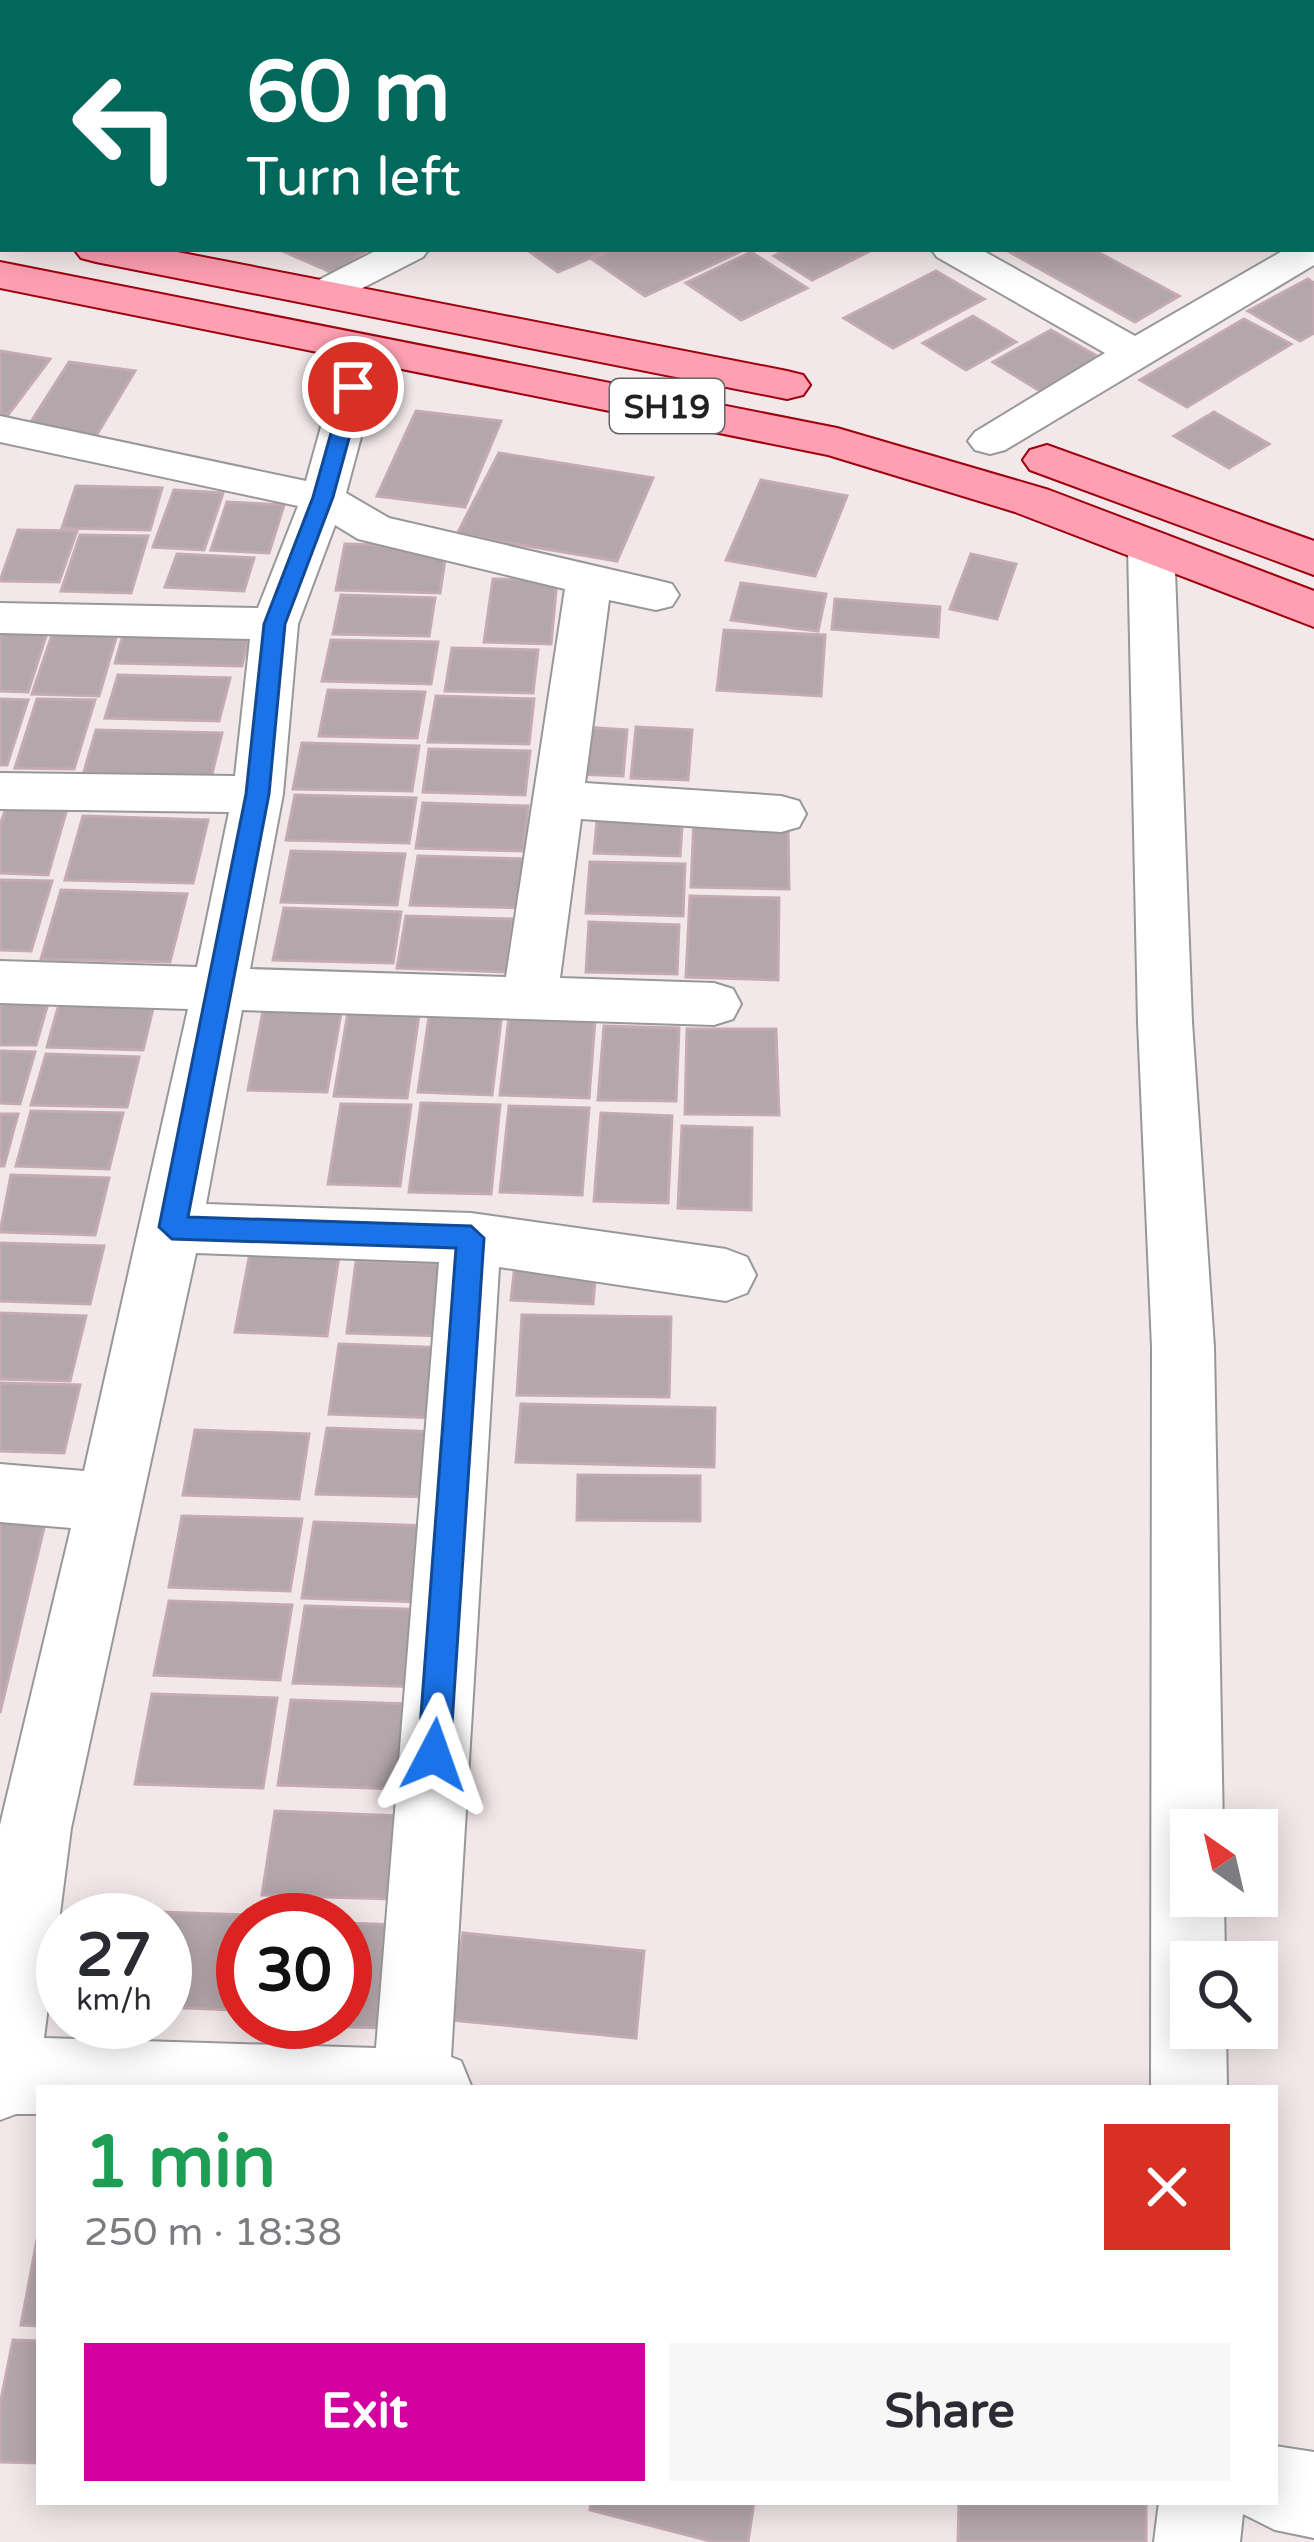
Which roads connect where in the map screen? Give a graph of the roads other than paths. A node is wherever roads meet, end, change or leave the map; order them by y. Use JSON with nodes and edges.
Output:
{"nodes":[{"id":1,"x":112,"y":252,"type":"edge"},
{"id":2,"x":394,"y":252,"type":"edge"},
{"id":3,"x":956,"y":252,"type":"edge"},
{"id":4,"x":1302,"y":256,"type":"edge"},
{"id":5,"x":0,"y":275,"type":"edge"},
{"id":6,"x":325,"y":292,"type":"junction"},
{"id":7,"x":363,"y":351,"type":"junction"},
{"id":8,"x":1135,"y":353,"type":"junction"},
{"id":9,"x":825,"y":394,"type":"dead end"},
{"id":10,"x":0,"y":429,"type":"edge"},
{"id":11,"x":970,"y":435,"type":"joint"},
{"id":12,"x":323,"y":497,"type":"junction"},
{"id":13,"x":1151,"y":545,"type":"junction"},
{"id":14,"x":1314,"y":559,"type":"edge"},
{"id":15,"x":589,"y":580,"type":"junction"},
{"id":16,"x":656,"y":595,"type":"dead end"},
{"id":17,"x":1314,"y":610,"type":"edge"},
{"id":18,"x":0,"y":618,"type":"edge"},
{"id":19,"x":275,"y":624,"type":"junction"},
{"id":20,"x":0,"y":791,"type":"edge"},
{"id":21,"x":258,"y":794,"type":"junction"},
{"id":22,"x":556,"y":799,"type":"junction"},
{"id":23,"x":781,"y":814,"type":"dead end"},
{"id":24,"x":0,"y":982,"type":"edge"},
{"id":25,"x":218,"y":991,"type":"junction"},
{"id":26,"x":530,"y":999,"type":"junction"},
{"id":27,"x":714,"y":1004,"type":"dead end"},
{"id":28,"x":172,"y":1227,"type":"junction"},
{"id":29,"x":471,"y":1238,"type":"junction"},
{"id":30,"x":726,"y":1276,"type":"dead end"},
{"id":31,"x":0,"y":1493,"type":"edge"},
{"id":32,"x":107,"y":1502,"type":"junction"},
{"id":33,"x":17,"y":1828,"type":"edge"},
{"id":34,"x":1,"y":2079,"type":"edge"},
{"id":35,"x":363,"y":2085,"type":"edge"},
{"id":36,"x":423,"y":2085,"type":"edge"},
{"id":37,"x":1189,"y":2085,"type":"edge"},
{"id":38,"x":1278,"y":2488,"type":"edge"},
{"id":39,"x":1314,"y":2494,"type":"edge"},
{"id":40,"x":1202,"y":2505,"type":"edge"},
{"id":41,"x":1197,"y":2542,"type":"edge"}],
"edges":[{"from":1,"to":6,"type":"main road","number":"SH19"},
{"from":2,"to":6,"type":"street"},
{"from":3,"to":8,"type":"street"},
{"from":4,"to":8,"type":"street"},
{"from":5,"to":7,"type":"main road","number":"SH19"},
{"from":6,"to":9,"type":"main road","number":"SH19"},
{"from":7,"to":12,"type":"street"},
{"from":7,"to":13,"type":"main road","number":"SH19"},
{"from":8,"to":11,"type":"street"},
{"from":10,"to":12,"type":"street"},
{"from":11,"to":14,"type":"main road"},
{"from":12,"to":15,"type":"street"},
{"from":12,"to":19,"type":"street"},
{"from":13,"to":17,"type":"main road","number":"SH19"},
{"from":13,"to":37,"type":"street"},
{"from":15,"to":16,"type":"street"},
{"from":15,"to":22,"type":"street"},
{"from":18,"to":19,"type":"street"},
{"from":19,"to":21,"type":"street"},
{"from":20,"to":21,"type":"street"},
{"from":21,"to":25,"type":"street"},
{"from":22,"to":23,"type":"street"},
{"from":22,"to":26,"type":"street"},
{"from":24,"to":25,"type":"street"},
{"from":25,"to":26,"type":"street"},
{"from":25,"to":28,"type":"street"},
{"from":26,"to":27,"type":"street"},
{"from":28,"to":29,"type":"street"},
{"from":28,"to":32,"type":"street"},
{"from":29,"to":30,"type":"street"},
{"from":29,"to":36,"type":"street"},
{"from":31,"to":32,"type":"street"},
{"from":32,"to":33,"type":"street"},
{"from":33,"to":34,"type":"street"},
{"from":34,"to":35,"type":"street"},
{"from":38,"to":39,"type":"street"},
{"from":40,"to":41,"type":"street"}]}
